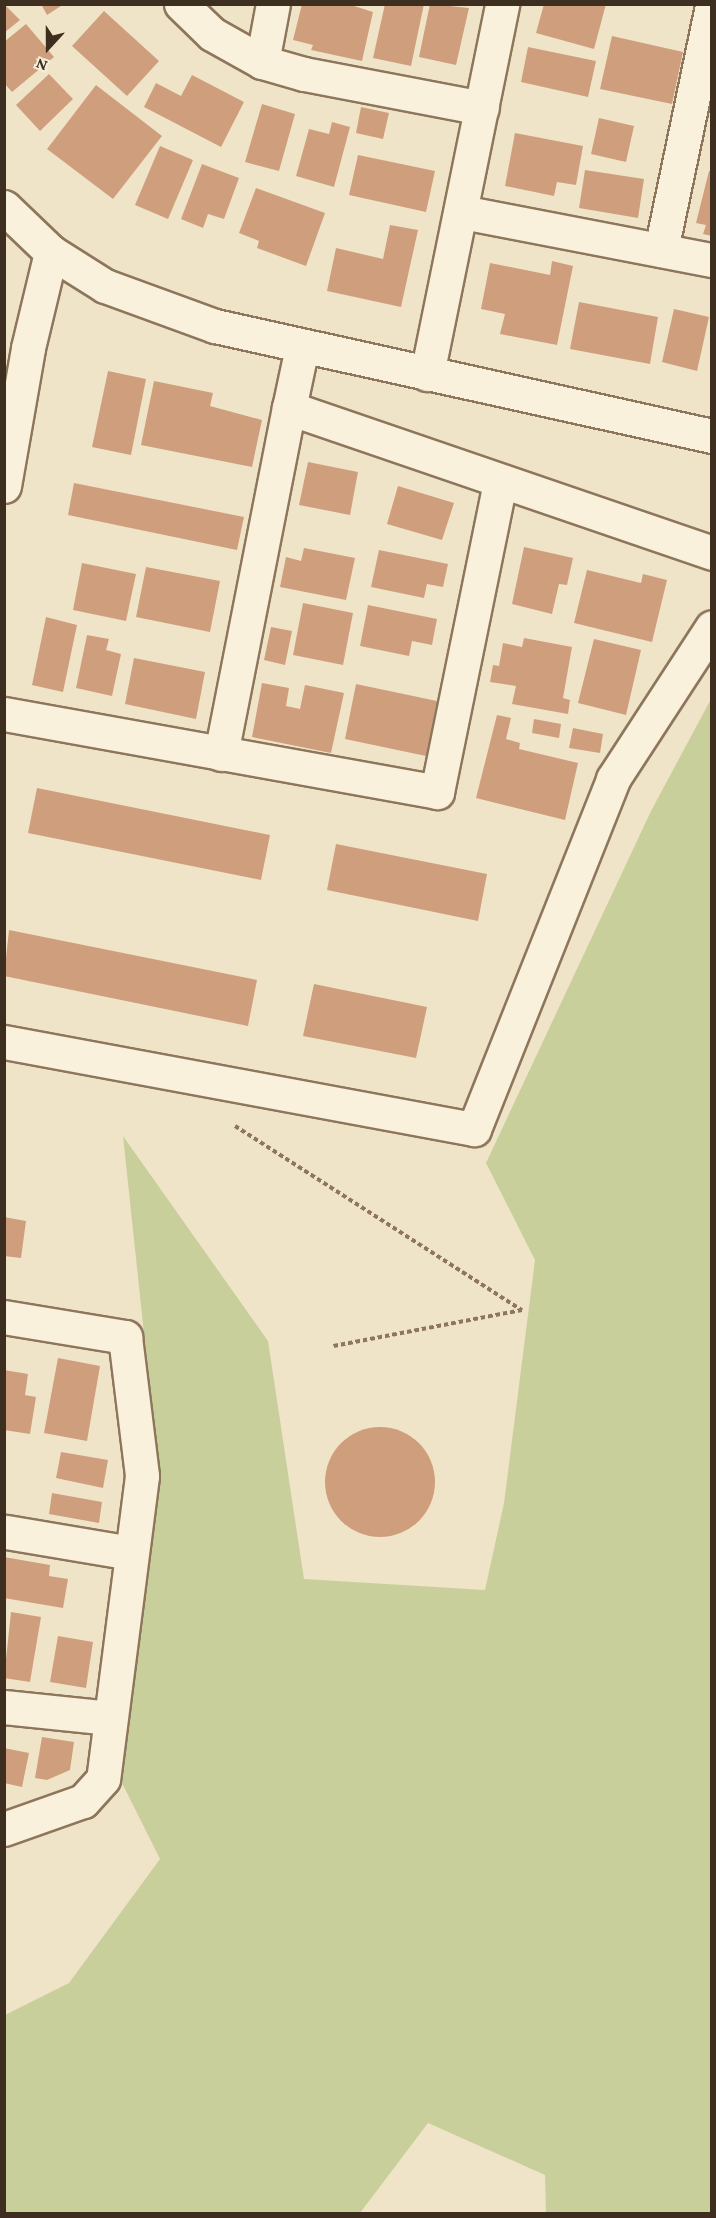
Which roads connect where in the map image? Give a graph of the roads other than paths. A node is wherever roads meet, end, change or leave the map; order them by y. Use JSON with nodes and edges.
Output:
{"nodes":[{"id":1,"x":181,"y":4,"type":"edge"},
{"id":2,"x":273,"y":4,"type":"edge"},
{"id":3,"x":502,"y":4,"type":"edge"},
{"id":4,"x":711,"y":5,"type":"edge"},
{"id":5,"x":262,"y":62,"type":"junction"},
{"id":6,"x":482,"y":108,"type":"junction"},
{"id":7,"x":4,"y":207,"type":"edge"},
{"id":8,"x":462,"y":212,"type":"junction"},
{"id":9,"x":661,"y":250,"type":"junction"},
{"id":10,"x":51,"y":252,"type":"junction"},
{"id":11,"x":711,"y":260,"type":"edge"},
{"id":12,"x":302,"y":347,"type":"junction"},
{"id":13,"x":427,"y":374,"type":"junction"},
{"id":14,"x":289,"y":408,"type":"junction"},
{"id":15,"x":711,"y":436,"type":"edge"},
{"id":16,"x":501,"y":483,"type":"junction"},
{"id":17,"x":4,"y":486,"type":"edge"},
{"id":18,"x":711,"y":553,"type":"edge"},
{"id":19,"x":711,"y":627,"type":"edge"},
{"id":20,"x":4,"y":714,"type":"edge"},
{"id":21,"x":221,"y":754,"type":"junction"},
{"id":22,"x":4,"y":1042,"type":"edge"},
{"id":23,"x":4,"y":1317,"type":"edge"},
{"id":24,"x":6,"y":1532,"type":"edge"},
{"id":25,"x":131,"y":1553,"type":"junction"},
{"id":26,"x":4,"y":1707,"type":"edge"},
{"id":27,"x":110,"y":1718,"type":"junction"},
{"id":28,"x":4,"y":1829,"type":"edge"}],
"edges":[{"from":1,"to":5,"type":"street"},
{"from":2,"to":5,"type":"street"},
{"from":3,"to":6,"type":"street"},
{"from":4,"to":9,"type":"street"},
{"from":5,"to":6,"type":"street"},
{"from":6,"to":8,"type":"street"},
{"from":7,"to":10,"type":"street"},
{"from":8,"to":9,"type":"street"},
{"from":8,"to":13,"type":"street"},
{"from":9,"to":11,"type":"street"},
{"from":10,"to":12,"type":"street"},
{"from":10,"to":17,"type":"street"},
{"from":12,"to":13,"type":"street"},
{"from":12,"to":14,"type":"street"},
{"from":13,"to":15,"type":"street"},
{"from":14,"to":16,"type":"street"},
{"from":14,"to":21,"type":"street"},
{"from":16,"to":18,"type":"street"},
{"from":16,"to":21,"type":"street"},
{"from":19,"to":22,"type":"street"},
{"from":20,"to":21,"type":"street"},
{"from":23,"to":25,"type":"street"},
{"from":24,"to":25,"type":"street"},
{"from":25,"to":27,"type":"street"},
{"from":26,"to":27,"type":"street"},
{"from":27,"to":28,"type":"street"}]}
